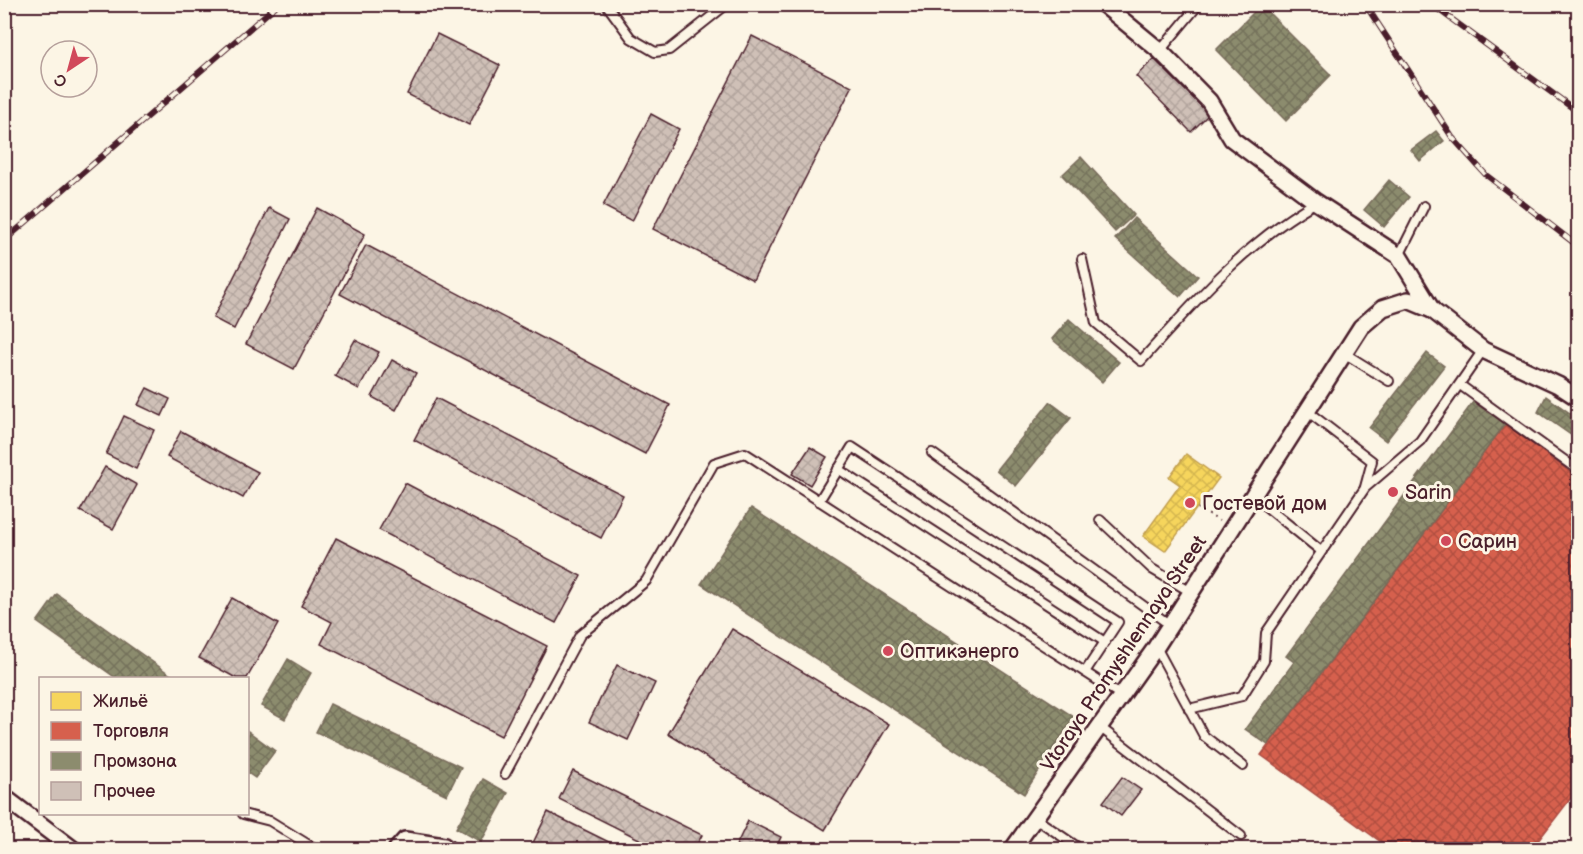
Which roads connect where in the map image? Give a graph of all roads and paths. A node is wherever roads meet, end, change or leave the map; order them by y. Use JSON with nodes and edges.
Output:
{"nodes":[{"id":1,"x":606,"y":4,"type":"edge"},
{"id":2,"x":727,"y":4,"type":"edge"},
{"id":3,"x":1103,"y":4,"type":"edge"},
{"id":4,"x":1199,"y":4,"type":"edge"},
{"id":5,"x":1160,"y":51,"type":"junction"},
{"id":6,"x":1316,"y":202,"type":"junction"},
{"id":7,"x":1424,"y":206,"type":"dead end"},
{"id":8,"x":1399,"y":256,"type":"junction"},
{"id":9,"x":1082,"y":259,"type":"dead end"},
{"id":10,"x":1432,"y":309,"type":"junction"},
{"id":11,"x":1483,"y":350,"type":"junction"},
{"id":12,"x":1344,"y":353,"type":"junction"},
{"id":13,"x":1389,"y":381,"type":"dead end"},
{"id":14,"x":1460,"y":385,"type":"junction"},
{"id":15,"x":1578,"y":398,"type":"edge"},
{"id":16,"x":1307,"y":411,"type":"junction"},
{"id":17,"x":932,"y":453,"type":"dead end"},
{"id":18,"x":838,"y":469,"type":"junction"},
{"id":19,"x":1578,"y":470,"type":"edge"},
{"id":20,"x":1365,"y":488,"type":"junction"},
{"id":21,"x":1253,"y":496,"type":"junction"},
{"id":22,"x":819,"y":501,"type":"junction"},
{"id":23,"x":1198,"y":508,"type":"dead end"},
{"id":24,"x":1100,"y":520,"type":"dead end"},
{"id":25,"x":1231,"y":529,"type":"junction"},
{"id":26,"x":1321,"y":551,"type":"junction"},
{"id":27,"x":1191,"y":592,"type":"junction"},
{"id":28,"x":1170,"y":625,"type":"junction"},
{"id":29,"x":1105,"y":642,"type":"junction"},
{"id":30,"x":1156,"y":647,"type":"junction"},
{"id":31,"x":1085,"y":672,"type":"junction"},
{"id":32,"x":1122,"y":696,"type":"junction"},
{"id":33,"x":1189,"y":710,"type":"junction"},
{"id":34,"x":1101,"y":728,"type":"junction"},
{"id":35,"x":1243,"y":766,"type":"dead end"},
{"id":36,"x":505,"y":774,"type":"dead end"},
{"id":37,"x":4,"y":798,"type":"edge"},
{"id":38,"x":249,"y":815,"type":"edge"},
{"id":39,"x":1035,"y":818,"type":"junction"},
{"id":40,"x":1241,"y":836,"type":"dead end"},
{"id":41,"x":74,"y":849,"type":"edge"},
{"id":42,"x":317,"y":849,"type":"edge"},
{"id":43,"x":396,"y":849,"type":"edge"},
{"id":44,"x":449,"y":849,"type":"edge"},
{"id":45,"x":1012,"y":849,"type":"edge"},
{"id":46,"x":1082,"y":849,"type":"edge"}],
"edges":[{"from":1,"to":2,"type":"lane"},
{"from":3,"to":5,"type":"street"},
{"from":4,"to":5,"type":"lane"},
{"from":5,"to":6,"type":"street"},
{"from":6,"to":8,"type":"street"},
{"from":6,"to":9,"type":"lane"},
{"from":7,"to":8,"type":"lane"},
{"from":8,"to":10,"type":"street"},
{"from":10,"to":11,"type":"street","name":"Vtoraya Promyshlennaya Street"},
{"from":10,"to":12,"type":"street","name":"Vtoraya Promyshlennaya Street"},
{"from":11,"to":14,"type":"lane"},
{"from":11,"to":15,"type":"street","name":"Vtoraya Promyshlennaya Street"},
{"from":12,"to":13,"type":"lane"},
{"from":12,"to":16,"type":"street","name":"Vtoraya Promyshlennaya Street"},
{"from":14,"to":19,"type":"lane"},
{"from":14,"to":20,"type":"lane"},
{"from":16,"to":20,"type":"lane"},
{"from":16,"to":21,"type":"street","name":"Vtoraya Promyshlennaya Street"},
{"from":17,"to":28,"type":"lane"},
{"from":18,"to":22,"type":"lane"},
{"from":18,"to":29,"type":"lane"},
{"from":18,"to":29,"type":"lane"},
{"from":20,"to":26,"type":"lane"},
{"from":21,"to":25,"type":"street","name":"Vtoraya Promyshlennaya Street"},
{"from":21,"to":26,"type":"lane"},
{"from":22,"to":31,"type":"lane"},
{"from":22,"to":36,"type":"lane"},
{"from":23,"to":25,"type":"path"},
{"from":24,"to":27,"type":"lane"},
{"from":25,"to":27,"type":"street","name":"Vtoraya Promyshlennaya Street"},
{"from":26,"to":33,"type":"lane"},
{"from":27,"to":28,"type":"street","name":"Vtoraya Promyshlennaya Street"},
{"from":28,"to":30,"type":"street","name":"Vtoraya Promyshlennaya Street"},
{"from":29,"to":31,"type":"lane"},
{"from":30,"to":32,"type":"street","name":"Vtoraya Promyshlennaya Street"},
{"from":30,"to":33,"type":"lane"},
{"from":31,"to":32,"type":"lane"},
{"from":32,"to":34,"type":"street","name":"Vtoraya Promyshlennaya Street"},
{"from":33,"to":35,"type":"lane"},
{"from":34,"to":39,"type":"street","name":"Vtoraya Promyshlennaya Street"},
{"from":34,"to":40,"type":"lane"},
{"from":37,"to":41,"type":"street"},
{"from":38,"to":42,"type":"lane"},
{"from":39,"to":45,"type":"street","name":"Vtoraya Promyshlennaya Street"},
{"from":39,"to":46,"type":"lane"},
{"from":43,"to":44,"type":"street"}]}
